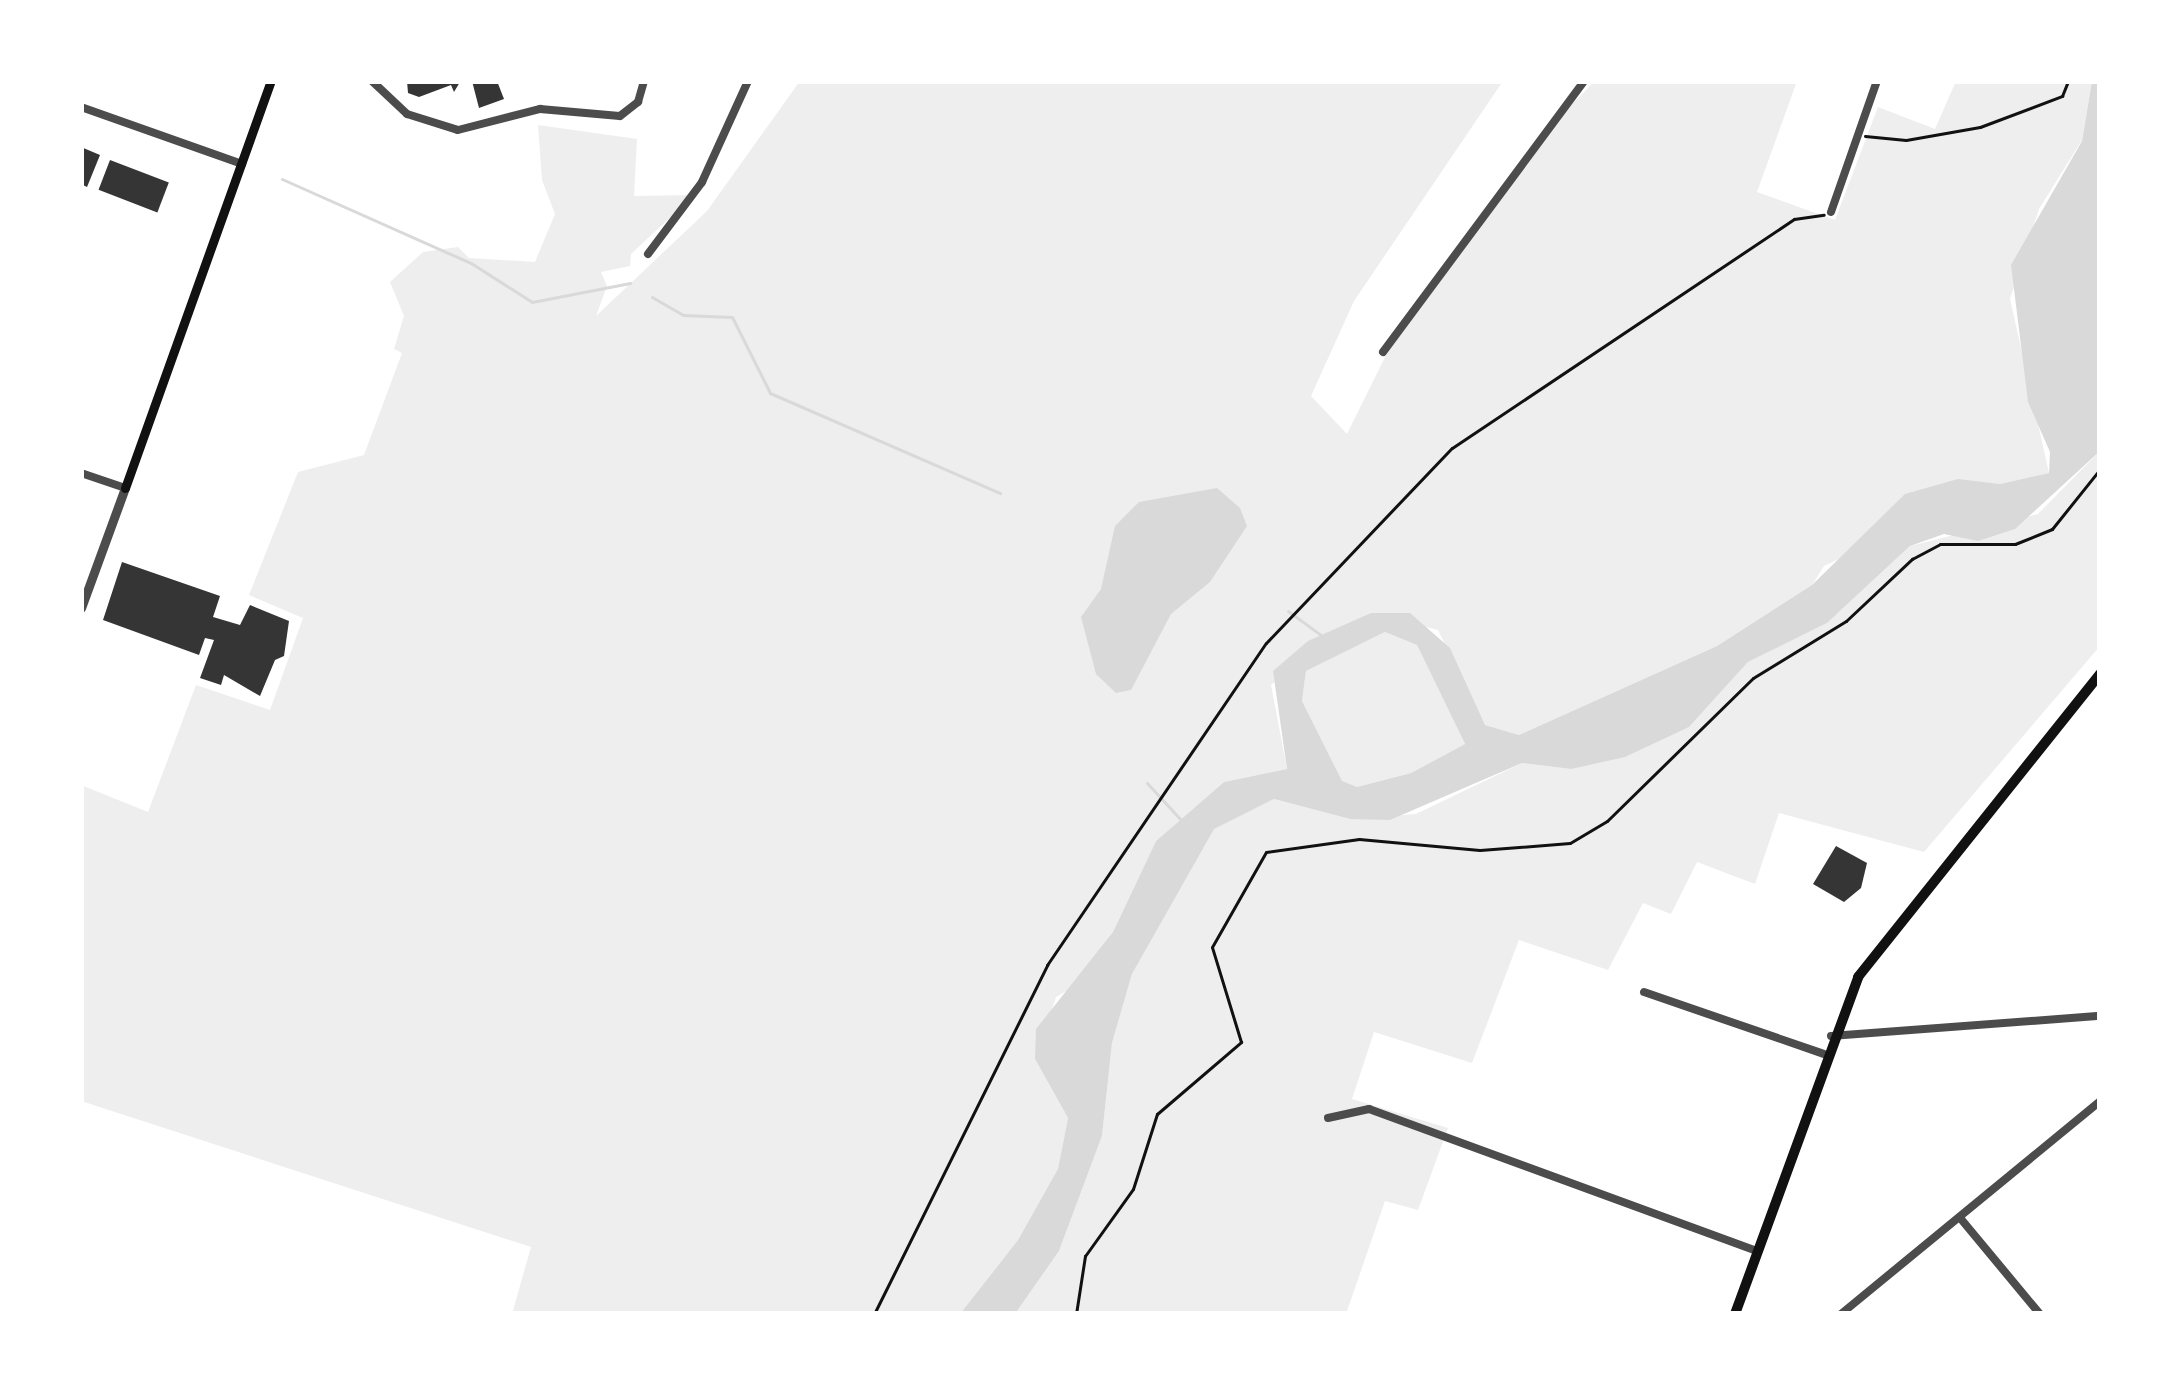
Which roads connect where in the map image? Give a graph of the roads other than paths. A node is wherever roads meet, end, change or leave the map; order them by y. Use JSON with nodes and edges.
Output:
{"nodes":[{"id":1,"x":271,"y":81,"type":"edge"},
{"id":2,"x":372,"y":81,"type":"edge"},
{"id":3,"x":644,"y":81,"type":"edge"},
{"id":4,"x":748,"y":81,"type":"edge"},
{"id":5,"x":1584,"y":81,"type":"edge"},
{"id":6,"x":1877,"y":81,"type":"edge"},
{"id":7,"x":81,"y":107,"type":"edge"},
{"id":8,"x":242,"y":164,"type":"junction"},
{"id":9,"x":1832,"y":212,"type":"road end"},
{"id":10,"x":648,"y":254,"type":"dead end"},
{"id":11,"x":1384,"y":352,"type":"dead end"},
{"id":12,"x":81,"y":473,"type":"edge"},
{"id":13,"x":125,"y":488,"type":"junction"},
{"id":14,"x":81,"y":608,"type":"edge"},
{"id":15,"x":2100,"y":674,"type":"edge"},
{"id":16,"x":1644,"y":992,"type":"dead end"},
{"id":17,"x":2100,"y":1016,"type":"edge"},
{"id":18,"x":1831,"y":1036,"type":"junction"},
{"id":19,"x":1824,"y":1054,"type":"junction"},
{"id":20,"x":2100,"y":1101,"type":"edge"},
{"id":21,"x":1328,"y":1118,"type":"dead end"},
{"id":22,"x":1961,"y":1219,"type":"junction"},
{"id":23,"x":1757,"y":1252,"type":"junction"},
{"id":24,"x":1736,"y":1314,"type":"edge"},
{"id":25,"x":1841,"y":1314,"type":"edge"},
{"id":26,"x":2041,"y":1314,"type":"edge"}],
"edges":[{"from":1,"to":8,"type":"main road"},
{"from":2,"to":3,"type":"street"},
{"from":4,"to":10,"type":"street"},
{"from":5,"to":11,"type":"street"},
{"from":6,"to":9,"type":"street"},
{"from":7,"to":8,"type":"street"},
{"from":8,"to":13,"type":"main road"},
{"from":12,"to":13,"type":"street"},
{"from":13,"to":14,"type":"street"},
{"from":15,"to":18,"type":"main road"},
{"from":16,"to":19,"type":"street"},
{"from":17,"to":18,"type":"street"},
{"from":18,"to":19,"type":"main road"},
{"from":19,"to":23,"type":"main road"},
{"from":20,"to":22,"type":"street"},
{"from":21,"to":23,"type":"street"},
{"from":22,"to":25,"type":"street"},
{"from":22,"to":26,"type":"street"},
{"from":23,"to":24,"type":"main road"}]}
